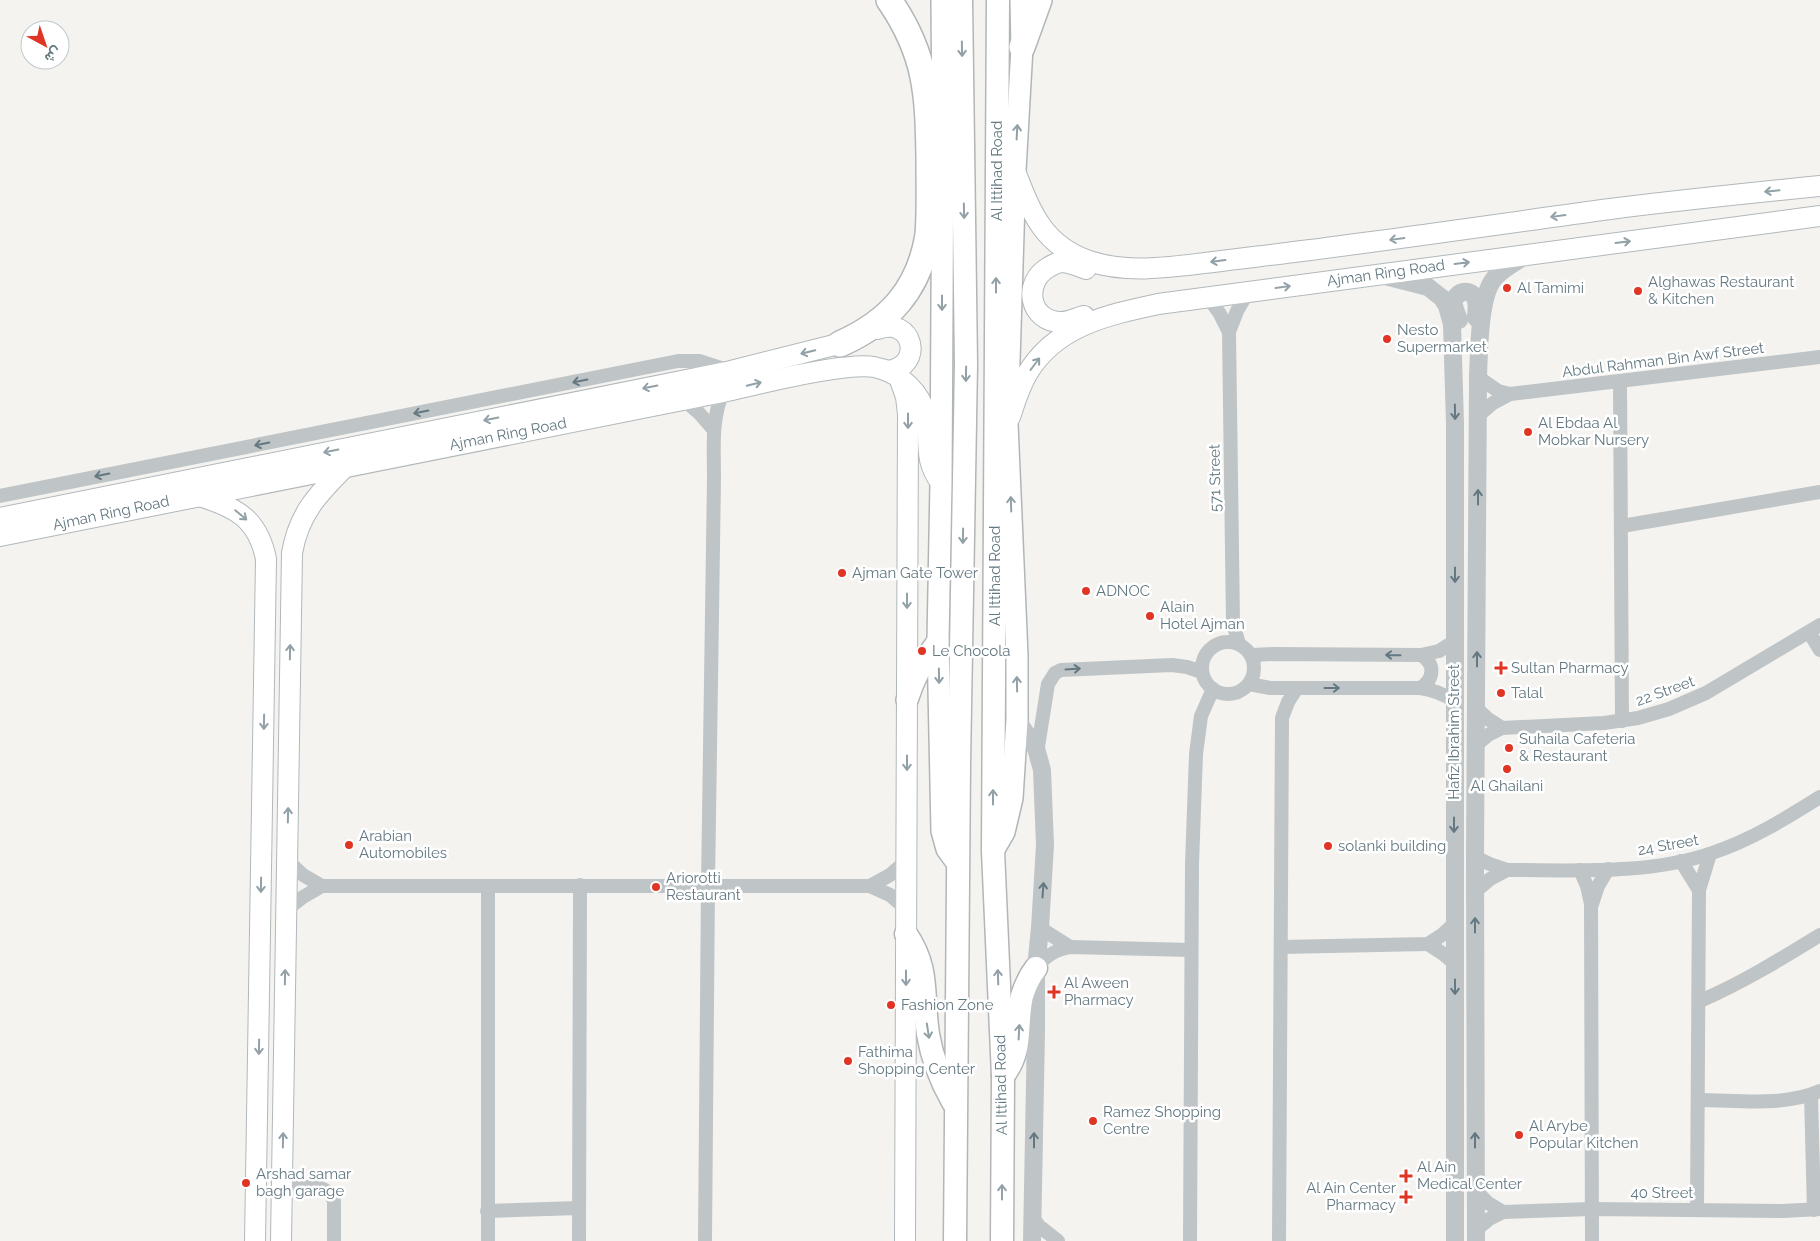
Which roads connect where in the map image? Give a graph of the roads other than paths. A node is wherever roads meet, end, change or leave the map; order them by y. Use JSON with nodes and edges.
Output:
{"nodes":[{"id":1,"x":889,"y":0,"type":"edge"},
{"id":2,"x":902,"y":0,"type":"edge"},
{"id":3,"x":942,"y":0,"type":"edge"},
{"id":4,"x":961,"y":0,"type":"edge"},
{"id":5,"x":998,"y":0,"type":"edge"},
{"id":6,"x":1021,"y":0,"type":"edge"},
{"id":7,"x":1040,"y":0,"type":"edge"},
{"id":8,"x":1022,"y":47,"type":"junction"},
{"id":9,"x":943,"y":125,"type":"junction"},
{"id":10,"x":1015,"y":170,"type":"junction"},
{"id":11,"x":1820,"y":186,"type":"edge"},
{"id":12,"x":1820,"y":216,"type":"edge"},
{"id":13,"x":943,"y":237,"type":"junction"},
{"id":14,"x":1528,"y":254,"type":"junction"},
{"id":15,"x":1175,"y":266,"type":"junction"},
{"id":16,"x":1375,"y":274,"type":"junction"},
{"id":17,"x":1248,"y":292,"type":"junction"},
{"id":18,"x":1208,"y":297,"type":"junction"},
{"id":19,"x":1158,"y":304,"type":"junction"},
{"id":20,"x":878,"y":329,"type":"junction"},
{"id":21,"x":1230,"y":332,"type":"junction"},
{"id":22,"x":840,"y":344,"type":"junction"},
{"id":23,"x":1479,"y":356,"type":"junction"},
{"id":24,"x":1820,"y":357,"type":"edge"},
{"id":25,"x":731,"y":371,"type":"junction"},
{"id":26,"x":892,"y":373,"type":"junction"},
{"id":27,"x":1454,"y":374,"type":"junction"},
{"id":28,"x":1478,"y":377,"type":"junction"},
{"id":29,"x":1620,"y":382,"type":"junction"},
{"id":30,"x":723,"y":392,"type":"junction"},
{"id":31,"x":1510,"y":394,"type":"junction"},
{"id":32,"x":683,"y":399,"type":"junction"},
{"id":33,"x":1478,"y":416,"type":"junction"},
{"id":34,"x":1007,"y":424,"type":"junction"},
{"id":35,"x":713,"y":429,"type":"junction"},
{"id":36,"x":346,"y":466,"type":"junction"},
{"id":37,"x":941,"y":483,"type":"junction"},
{"id":38,"x":1820,"y":492,"type":"edge"},
{"id":39,"x":0,"y":496,"type":"edge"},
{"id":40,"x":197,"y":496,"type":"junction"},
{"id":41,"x":0,"y":518,"type":"edge"},
{"id":42,"x":1622,"y":526,"type":"junction"},
{"id":43,"x":0,"y":536,"type":"edge"},
{"id":44,"x":1233,"y":624,"type":"junction"},
{"id":45,"x":1814,"y":628,"type":"edge"},
{"id":46,"x":938,"y":641,"type":"junction"},
{"id":47,"x":1455,"y":641,"type":"junction"},
{"id":48,"x":1224,"y":642,"type":"junction"},
{"id":49,"x":1239,"y":644,"type":"junction"},
{"id":50,"x":1820,"y":650,"type":"edge"},
{"id":51,"x":1252,"y":655,"type":"junction"},
{"id":52,"x":1421,"y":656,"type":"junction"},
{"id":53,"x":1202,"y":672,"type":"junction"},
{"id":54,"x":1249,"y":684,"type":"junction"},
{"id":55,"x":1270,"y":688,"type":"junction"},
{"id":56,"x":1297,"y":688,"type":"junction"},
{"id":57,"x":1420,"y":688,"type":"junction"},
{"id":58,"x":1212,"y":689,"type":"junction"},
{"id":59,"x":264,"y":691,"type":"junction"},
{"id":60,"x":907,"y":700,"type":"junction"},
{"id":61,"x":1454,"y":701,"type":"junction"},
{"id":62,"x":1476,"y":708,"type":"junction"},
{"id":63,"x":1282,"y":718,"type":"junction"},
{"id":64,"x":1017,"y":720,"type":"junction"},
{"id":65,"x":1622,"y":721,"type":"junction"},
{"id":66,"x":1502,"y":728,"type":"junction"},
{"id":67,"x":1476,"y":745,"type":"junction"},
{"id":68,"x":289,"y":746,"type":"junction"},
{"id":69,"x":1037,"y":753,"type":"junction"},
{"id":70,"x":1820,"y":797,"type":"edge"},
{"id":71,"x":993,"y":851,"type":"junction"},
{"id":72,"x":1710,"y":854,"type":"junction"},
{"id":73,"x":1475,"y":856,"type":"junction"},
{"id":74,"x":287,"y":860,"type":"junction"},
{"id":75,"x":906,"y":861,"type":"junction"},
{"id":76,"x":1681,"y":861,"type":"junction"},
{"id":77,"x":958,"y":864,"type":"junction"},
{"id":78,"x":1608,"y":869,"type":"junction"},
{"id":79,"x":1507,"y":870,"type":"junction"},
{"id":80,"x":1580,"y":870,"type":"junction"},
{"id":81,"x":580,"y":885,"type":"junction"},
{"id":82,"x":322,"y":886,"type":"junction"},
{"id":83,"x":488,"y":886,"type":"junction"},
{"id":84,"x":708,"y":886,"type":"junction"},
{"id":85,"x":870,"y":886,"type":"junction"},
{"id":86,"x":1699,"y":890,"type":"junction"},
{"id":87,"x":1475,"y":892,"type":"junction"},
{"id":88,"x":1591,"y":904,"type":"junction"},
{"id":89,"x":906,"y":909,"type":"junction"},
{"id":90,"x":286,"y":910,"type":"junction"},
{"id":91,"x":1454,"y":924,"type":"junction"},
{"id":92,"x":1040,"y":928,"type":"junction"},
{"id":93,"x":906,"y":934,"type":"junction"},
{"id":94,"x":1820,"y":934,"type":"edge"},
{"id":95,"x":1428,"y":944,"type":"junction"},
{"id":96,"x":1070,"y":946,"type":"junction"},
{"id":97,"x":1281,"y":947,"type":"junction"},
{"id":98,"x":1191,"y":950,"type":"junction"},
{"id":99,"x":1455,"y":964,"type":"junction"},
{"id":100,"x":1036,"y":968,"type":"junction"},
{"id":101,"x":1700,"y":1001,"type":"junction"},
{"id":102,"x":1003,"y":1076,"type":"junction"},
{"id":103,"x":1815,"y":1093,"type":"edge"},
{"id":104,"x":1698,"y":1100,"type":"junction"},
{"id":105,"x":955,"y":1106,"type":"junction"},
{"id":106,"x":282,"y":1186,"type":"junction"},
{"id":107,"x":1476,"y":1192,"type":"junction"},
{"id":108,"x":579,"y":1208,"type":"junction"},
{"id":109,"x":1592,"y":1209,"type":"junction"},
{"id":110,"x":1817,"y":1209,"type":"edge"},
{"id":111,"x":1697,"y":1210,"type":"junction"},
{"id":112,"x":488,"y":1211,"type":"junction"},
{"id":113,"x":1503,"y":1212,"type":"junction"},
{"id":114,"x":1032,"y":1216,"type":"junction"},
{"id":115,"x":1476,"y":1235,"type":"edge"},
{"id":116,"x":1453,"y":1240,"type":"edge"},
{"id":117,"x":255,"y":1241,"type":"edge"},
{"id":118,"x":281,"y":1241,"type":"edge"},
{"id":119,"x":334,"y":1241,"type":"edge"},
{"id":120,"x":488,"y":1241,"type":"edge"},
{"id":121,"x":579,"y":1241,"type":"edge"},
{"id":122,"x":705,"y":1241,"type":"edge"},
{"id":123,"x":905,"y":1241,"type":"edge"},
{"id":124,"x":955,"y":1241,"type":"edge"},
{"id":125,"x":1002,"y":1241,"type":"edge"},
{"id":126,"x":1032,"y":1241,"type":"edge"},
{"id":127,"x":1058,"y":1241,"type":"edge"},
{"id":128,"x":1190,"y":1241,"type":"edge"},
{"id":129,"x":1279,"y":1241,"type":"edge"},
{"id":130,"x":1592,"y":1241,"type":"edge"}],
"edges":[{"from":1,"to":22,"type":"highway"},
{"from":2,"to":9,"type":"highway"},
{"from":3,"to":9,"type":"main road"},
{"from":4,"to":77,"type":"highway","one_way":true},
{"from":71,"to":5,"type":"highway","name":"Al Ittihad Road","one_way":true},
{"from":6,"to":8,"type":"main road"},
{"from":7,"to":8,"type":"highway"},
{"from":10,"to":8,"type":"main road","one_way":true},
{"from":9,"to":13,"type":"main road"},
{"from":10,"to":15,"type":"main road"},
{"from":10,"to":34,"type":"main road"},
{"from":11,"to":15,"type":"main road","one_way":true},
{"from":14,"to":12,"type":"main road","name":"Ajman Ring Road","one_way":true},
{"from":13,"to":20,"type":"main road","name":"Ajman Ring Road"},
{"from":13,"to":37,"type":"main road","one_way":true},
{"from":16,"to":14,"type":"main road","name":"Ajman Ring Road","one_way":true},
{"from":14,"to":23,"type":"street","name":"Hafiz Ibrahim Street"},
{"from":15,"to":19,"type":"main road"},
{"from":17,"to":16,"type":"main road","name":"Ajman Ring Road","one_way":true},
{"from":16,"to":27,"type":"street","name":"Hafiz Ibrahim Street"},
{"from":17,"to":18,"type":"main road","name":"Ajman Ring Road"},
{"from":17,"to":21,"type":"street","name":"571 Street"},
{"from":18,"to":19,"type":"main road","name":"Ajman Ring Road"},
{"from":18,"to":21,"type":"street","name":"571 Street"},
{"from":34,"to":19,"type":"main road","name":"Ajman Ring Road","one_way":true},
{"from":20,"to":22,"type":"main road","name":"Ajman Ring Road"},
{"from":20,"to":26,"type":"main road"},
{"from":21,"to":44,"type":"street","name":"571 Street"},
{"from":22,"to":25,"type":"main road","name":"Ajman Ring Road","one_way":true},
{"from":23,"to":27,"type":"street"},
{"from":23,"to":28,"type":"street","name":"Hafiz Ibrahim Street"},
{"from":24,"to":29,"type":"street","name":"Abdul Rahman Bin Awf Street"},
{"from":25,"to":39,"type":"street","one_way":true},
{"from":25,"to":41,"type":"main road","name":"Ajman Ring Road","one_way":true},
{"from":30,"to":26,"type":"main road","name":"Ajman Ring Road","one_way":true},
{"from":26,"to":37,"type":"main road"},
{"from":26,"to":60,"type":"main road","one_way":true},
{"from":27,"to":47,"type":"street","name":"Hafiz Ibrahim Street","one_way":true},
{"from":28,"to":31,"type":"street"},
{"from":28,"to":33,"type":"street","name":"Hafiz Ibrahim Street"},
{"from":29,"to":31,"type":"street","name":"Abdul Rahman Bin Awf Street"},
{"from":29,"to":42,"type":"street"},
{"from":30,"to":32,"type":"main road","name":"Ajman Ring Road"},
{"from":30,"to":35,"type":"street"},
{"from":31,"to":33,"type":"street","name":"Abdul Rahman Bin Awf Street"},
{"from":32,"to":35,"type":"street"},
{"from":32,"to":36,"type":"main road","name":"Ajman Ring Road"},
{"from":62,"to":33,"type":"street","name":"Hafiz Ibrahim Street","one_way":true},
{"from":64,"to":34,"type":"main road","one_way":true},
{"from":35,"to":84,"type":"street"},
{"from":36,"to":40,"type":"main road","name":"Ajman Ring Road"},
{"from":68,"to":36,"type":"main road","one_way":true},
{"from":37,"to":46,"type":"main road"},
{"from":38,"to":42,"type":"street"},
{"from":40,"to":43,"type":"main road","name":"Ajman Ring Road"},
{"from":40,"to":59,"type":"main road","one_way":true},
{"from":42,"to":65,"type":"street"},
{"from":44,"to":48,"type":"street","name":"571 Street"},
{"from":44,"to":49,"type":"street","name":"571 Street"},
{"from":45,"to":50,"type":"street"},
{"from":45,"to":65,"type":"street","name":"22 Street"},
{"from":46,"to":60,"type":"main road"},
{"from":46,"to":77,"type":"main road","one_way":true},
{"from":47,"to":52,"type":"street"},
{"from":47,"to":61,"type":"street","name":"Hafiz Ibrahim Street"},
{"from":48,"to":49,"type":"street"},
{"from":48,"to":53,"type":"street"},
{"from":49,"to":51,"type":"street"},
{"from":52,"to":51,"type":"street","one_way":true},
{"from":51,"to":54,"type":"street"},
{"from":52,"to":57,"type":"street"},
{"from":53,"to":58,"type":"street"},
{"from":69,"to":53,"type":"street","one_way":true},
{"from":54,"to":55,"type":"street"},
{"from":54,"to":58,"type":"street"},
{"from":55,"to":56,"type":"street"},
{"from":55,"to":63,"type":"street"},
{"from":56,"to":57,"type":"street","one_way":true},
{"from":56,"to":63,"type":"street"},
{"from":57,"to":61,"type":"street"},
{"from":58,"to":98,"type":"street"},
{"from":59,"to":68,"type":"main road"},
{"from":59,"to":117,"type":"main road","one_way":true},
{"from":60,"to":75,"type":"main road","one_way":true},
{"from":61,"to":91,"type":"street","name":"Hafiz Ibrahim Street","one_way":true},
{"from":62,"to":66,"type":"street"},
{"from":62,"to":67,"type":"street","name":"Hafiz Ibrahim Street"},
{"from":63,"to":97,"type":"street"},
{"from":64,"to":69,"type":"street"},
{"from":64,"to":71,"type":"main road"},
{"from":65,"to":66,"type":"street","name":"22 Street"},
{"from":66,"to":67,"type":"street","name":"22 Street"},
{"from":67,"to":73,"type":"street","name":"Hafiz Ibrahim Street"},
{"from":74,"to":68,"type":"main road","one_way":true},
{"from":92,"to":69,"type":"street","one_way":true},
{"from":70,"to":72,"type":"street","name":"24 Street"},
{"from":102,"to":71,"type":"highway","name":"Al Ittihad Road","one_way":true},
{"from":72,"to":76,"type":"street","name":"24 Street"},
{"from":72,"to":86,"type":"street"},
{"from":73,"to":79,"type":"street","name":"24 Street"},
{"from":73,"to":87,"type":"street","name":"Hafiz Ibrahim Street"},
{"from":74,"to":82,"type":"street"},
{"from":74,"to":90,"type":"main road"},
{"from":75,"to":85,"type":"street"},
{"from":75,"to":89,"type":"main road"},
{"from":76,"to":78,"type":"street","name":"24 Street"},
{"from":76,"to":86,"type":"street"},
{"from":77,"to":105,"type":"highway"},
{"from":78,"to":80,"type":"street","name":"24 Street"},
{"from":78,"to":88,"type":"street"},
{"from":79,"to":80,"type":"street","name":"24 Street"},
{"from":79,"to":87,"type":"street"},
{"from":80,"to":88,"type":"street"},
{"from":81,"to":83,"type":"street"},
{"from":81,"to":84,"type":"street"},
{"from":81,"to":108,"type":"street"},
{"from":82,"to":83,"type":"street"},
{"from":82,"to":90,"type":"street"},
{"from":83,"to":112,"type":"street"},
{"from":84,"to":85,"type":"street"},
{"from":84,"to":122,"type":"street"},
{"from":85,"to":89,"type":"street"},
{"from":86,"to":101,"type":"street"},
{"from":107,"to":87,"type":"street","name":"Hafiz Ibrahim Street","one_way":true},
{"from":88,"to":109,"type":"street"},
{"from":89,"to":93,"type":"main road"},
{"from":106,"to":90,"type":"main road","one_way":true},
{"from":91,"to":95,"type":"street"},
{"from":91,"to":99,"type":"street","name":"Hafiz Ibrahim Street"},
{"from":92,"to":96,"type":"street"},
{"from":92,"to":100,"type":"street"},
{"from":93,"to":105,"type":"highway","one_way":true},
{"from":93,"to":123,"type":"main road","one_way":true},
{"from":94,"to":101,"type":"street"},
{"from":95,"to":97,"type":"street"},
{"from":95,"to":99,"type":"street"},
{"from":96,"to":98,"type":"street"},
{"from":96,"to":100,"type":"street"},
{"from":97,"to":129,"type":"street"},
{"from":98,"to":128,"type":"street"},
{"from":99,"to":116,"type":"street","name":"Hafiz Ibrahim Street","one_way":true},
{"from":102,"to":100,"type":"highway","one_way":true},
{"from":114,"to":100,"type":"street","one_way":true},
{"from":101,"to":104,"type":"street"},
{"from":125,"to":102,"type":"highway","name":"Al Ittihad Road","one_way":true},
{"from":103,"to":104,"type":"street"},
{"from":103,"to":110,"type":"street"},
{"from":104,"to":111,"type":"street"},
{"from":105,"to":124,"type":"highway"},
{"from":106,"to":118,"type":"main road"},
{"from":106,"to":119,"type":"street"},
{"from":107,"to":113,"type":"street"},
{"from":107,"to":115,"type":"street","name":"Hafiz Ibrahim Street"},
{"from":108,"to":112,"type":"street"},
{"from":108,"to":121,"type":"street"},
{"from":109,"to":111,"type":"street","name":"40 Street"},
{"from":109,"to":113,"type":"street","name":"40 Street"},
{"from":109,"to":130,"type":"street"},
{"from":110,"to":111,"type":"street","name":"40 Street"},
{"from":112,"to":120,"type":"street"},
{"from":113,"to":115,"type":"street","name":"40 Street"},
{"from":114,"to":126,"type":"street"},
{"from":114,"to":127,"type":"street"}]}
